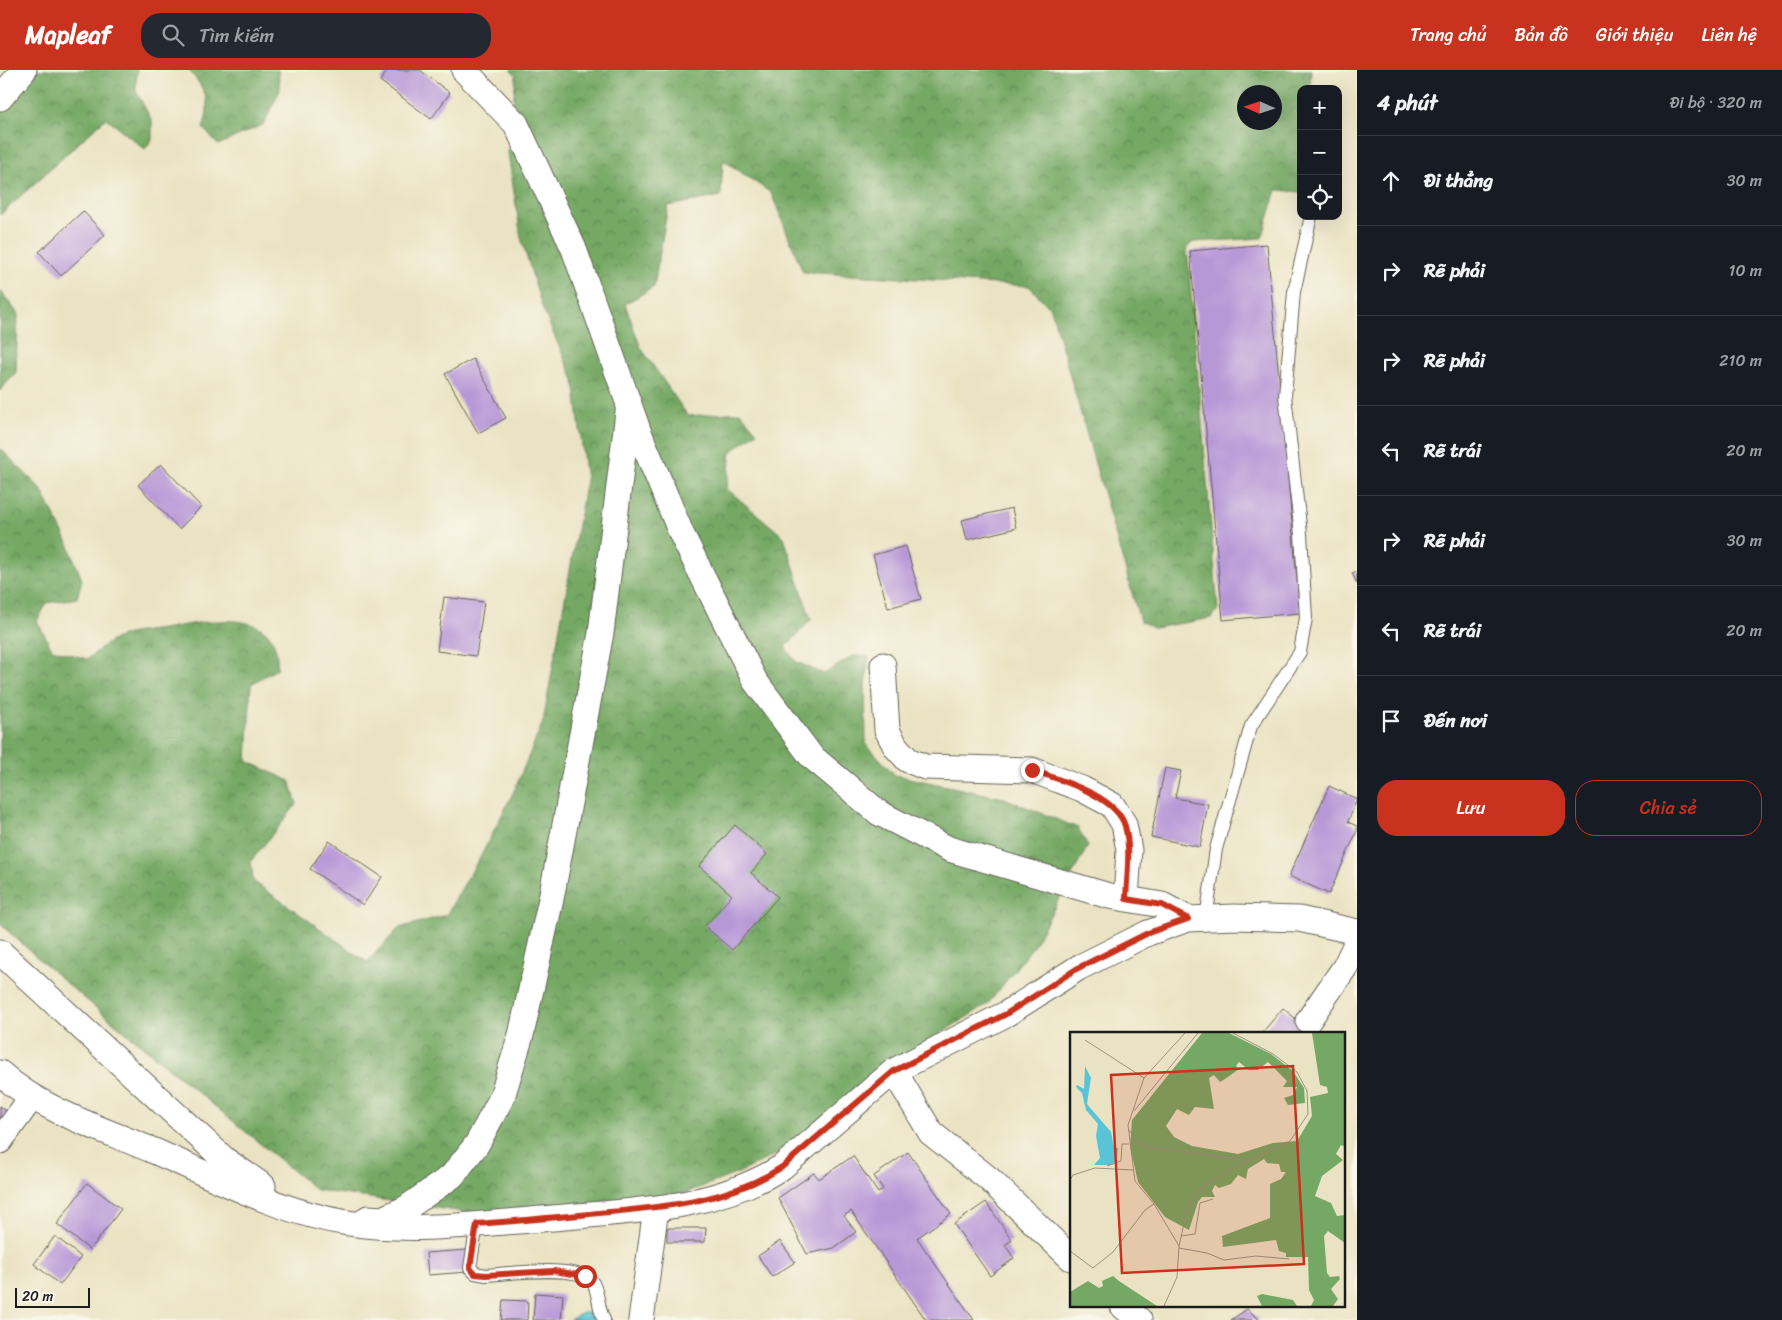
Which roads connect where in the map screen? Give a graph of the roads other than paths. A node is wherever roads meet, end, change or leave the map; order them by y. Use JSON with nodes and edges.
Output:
{"nodes":[{"id":1,"x":24,"y":70,"type":"edge"},
{"id":2,"x":464,"y":70,"type":"edge"},
{"id":3,"x":0,"y":98,"type":"edge"},
{"id":4,"x":1311,"y":220,"type":"edge"},
{"id":5,"x":629,"y":404,"type":"junction"},
{"id":6,"x":883,"y":665,"type":"dead end"},
{"id":7,"x":1126,"y":899,"type":"junction"},
{"id":8,"x":1197,"y":919,"type":"junction"},
{"id":9,"x":1357,"y":932,"type":"edge"},
{"id":10,"x":1357,"y":942,"type":"edge"},
{"id":11,"x":0,"y":952,"type":"edge"},
{"id":12,"x":1308,"y":1021,"type":"dead end"},
{"id":13,"x":894,"y":1071,"type":"junction"},
{"id":14,"x":0,"y":1073,"type":"edge"},
{"id":15,"x":32,"y":1097,"type":"junction"},
{"id":16,"x":0,"y":1142,"type":"edge"},
{"id":17,"x":656,"y":1208,"type":"junction"},
{"id":18,"x":477,"y":1224,"type":"junction"},
{"id":19,"x":1070,"y":1257,"type":"edge"},
{"id":20,"x":1125,"y":1308,"type":"edge"},
{"id":21,"x":604,"y":1320,"type":"edge"},
{"id":22,"x":641,"y":1320,"type":"edge"},
{"id":23,"x":1139,"y":1320,"type":"edge"}],
"edges":[{"from":1,"to":3,"type":"street"},
{"from":2,"to":5,"type":"street"},
{"from":4,"to":8,"type":"lane"},
{"from":5,"to":7,"type":"street"},
{"from":5,"to":11,"type":"street"},
{"from":6,"to":7,"type":"street"},
{"from":7,"to":8,"type":"street"},
{"from":8,"to":9,"type":"street"},
{"from":8,"to":13,"type":"street"},
{"from":10,"to":12,"type":"street"},
{"from":13,"to":17,"type":"street"},
{"from":13,"to":19,"type":"street"},
{"from":14,"to":15,"type":"street"},
{"from":15,"to":16,"type":"street"},
{"from":15,"to":18,"type":"street"},
{"from":17,"to":18,"type":"street"},
{"from":17,"to":22,"type":"street"},
{"from":18,"to":21,"type":"lane"},
{"from":20,"to":23,"type":"street"}]}
